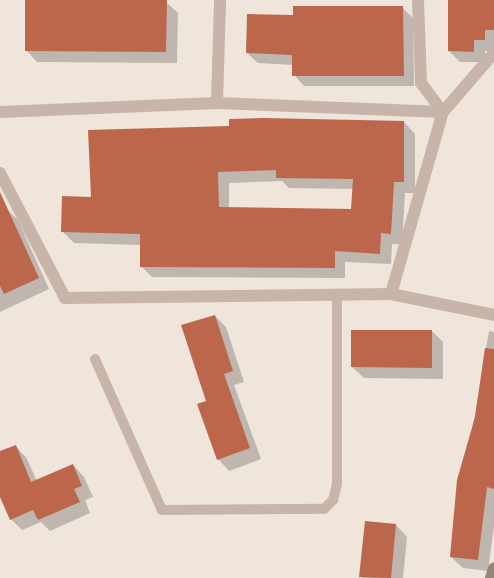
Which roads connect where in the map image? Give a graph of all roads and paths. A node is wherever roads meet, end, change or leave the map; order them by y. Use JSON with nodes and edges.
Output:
{"nodes":[{"id":1,"x":220,"y":0,"type":"edge"},
{"id":2,"x":418,"y":0,"type":"edge"},
{"id":3,"x":494,"y":53,"type":"edge"},
{"id":4,"x":217,"y":103,"type":"junction"},
{"id":5,"x":0,"y":112,"type":"edge"},
{"id":6,"x":443,"y":112,"type":"junction"},
{"id":7,"x":0,"y":173,"type":"edge"},
{"id":8,"x":391,"y":294,"type":"junction"},
{"id":9,"x":337,"y":296,"type":"junction"},
{"id":10,"x":494,"y":315,"type":"edge"},
{"id":11,"x":94,"y":360,"type":"dead end"},
{"id":12,"x":494,"y":568,"type":"edge"},
{"id":13,"x":491,"y":578,"type":"edge"}],
"edges":[{"from":1,"to":4,"type":"street"},
{"from":2,"to":6,"type":"street"},
{"from":3,"to":6,"type":"street"},
{"from":4,"to":5,"type":"street"},
{"from":4,"to":6,"type":"street"},
{"from":6,"to":8,"type":"street"},
{"from":7,"to":9,"type":"street"},
{"from":8,"to":9,"type":"street"},
{"from":8,"to":10,"type":"street"},
{"from":9,"to":11,"type":"lane"},
{"from":12,"to":13,"type":"street"}]}
